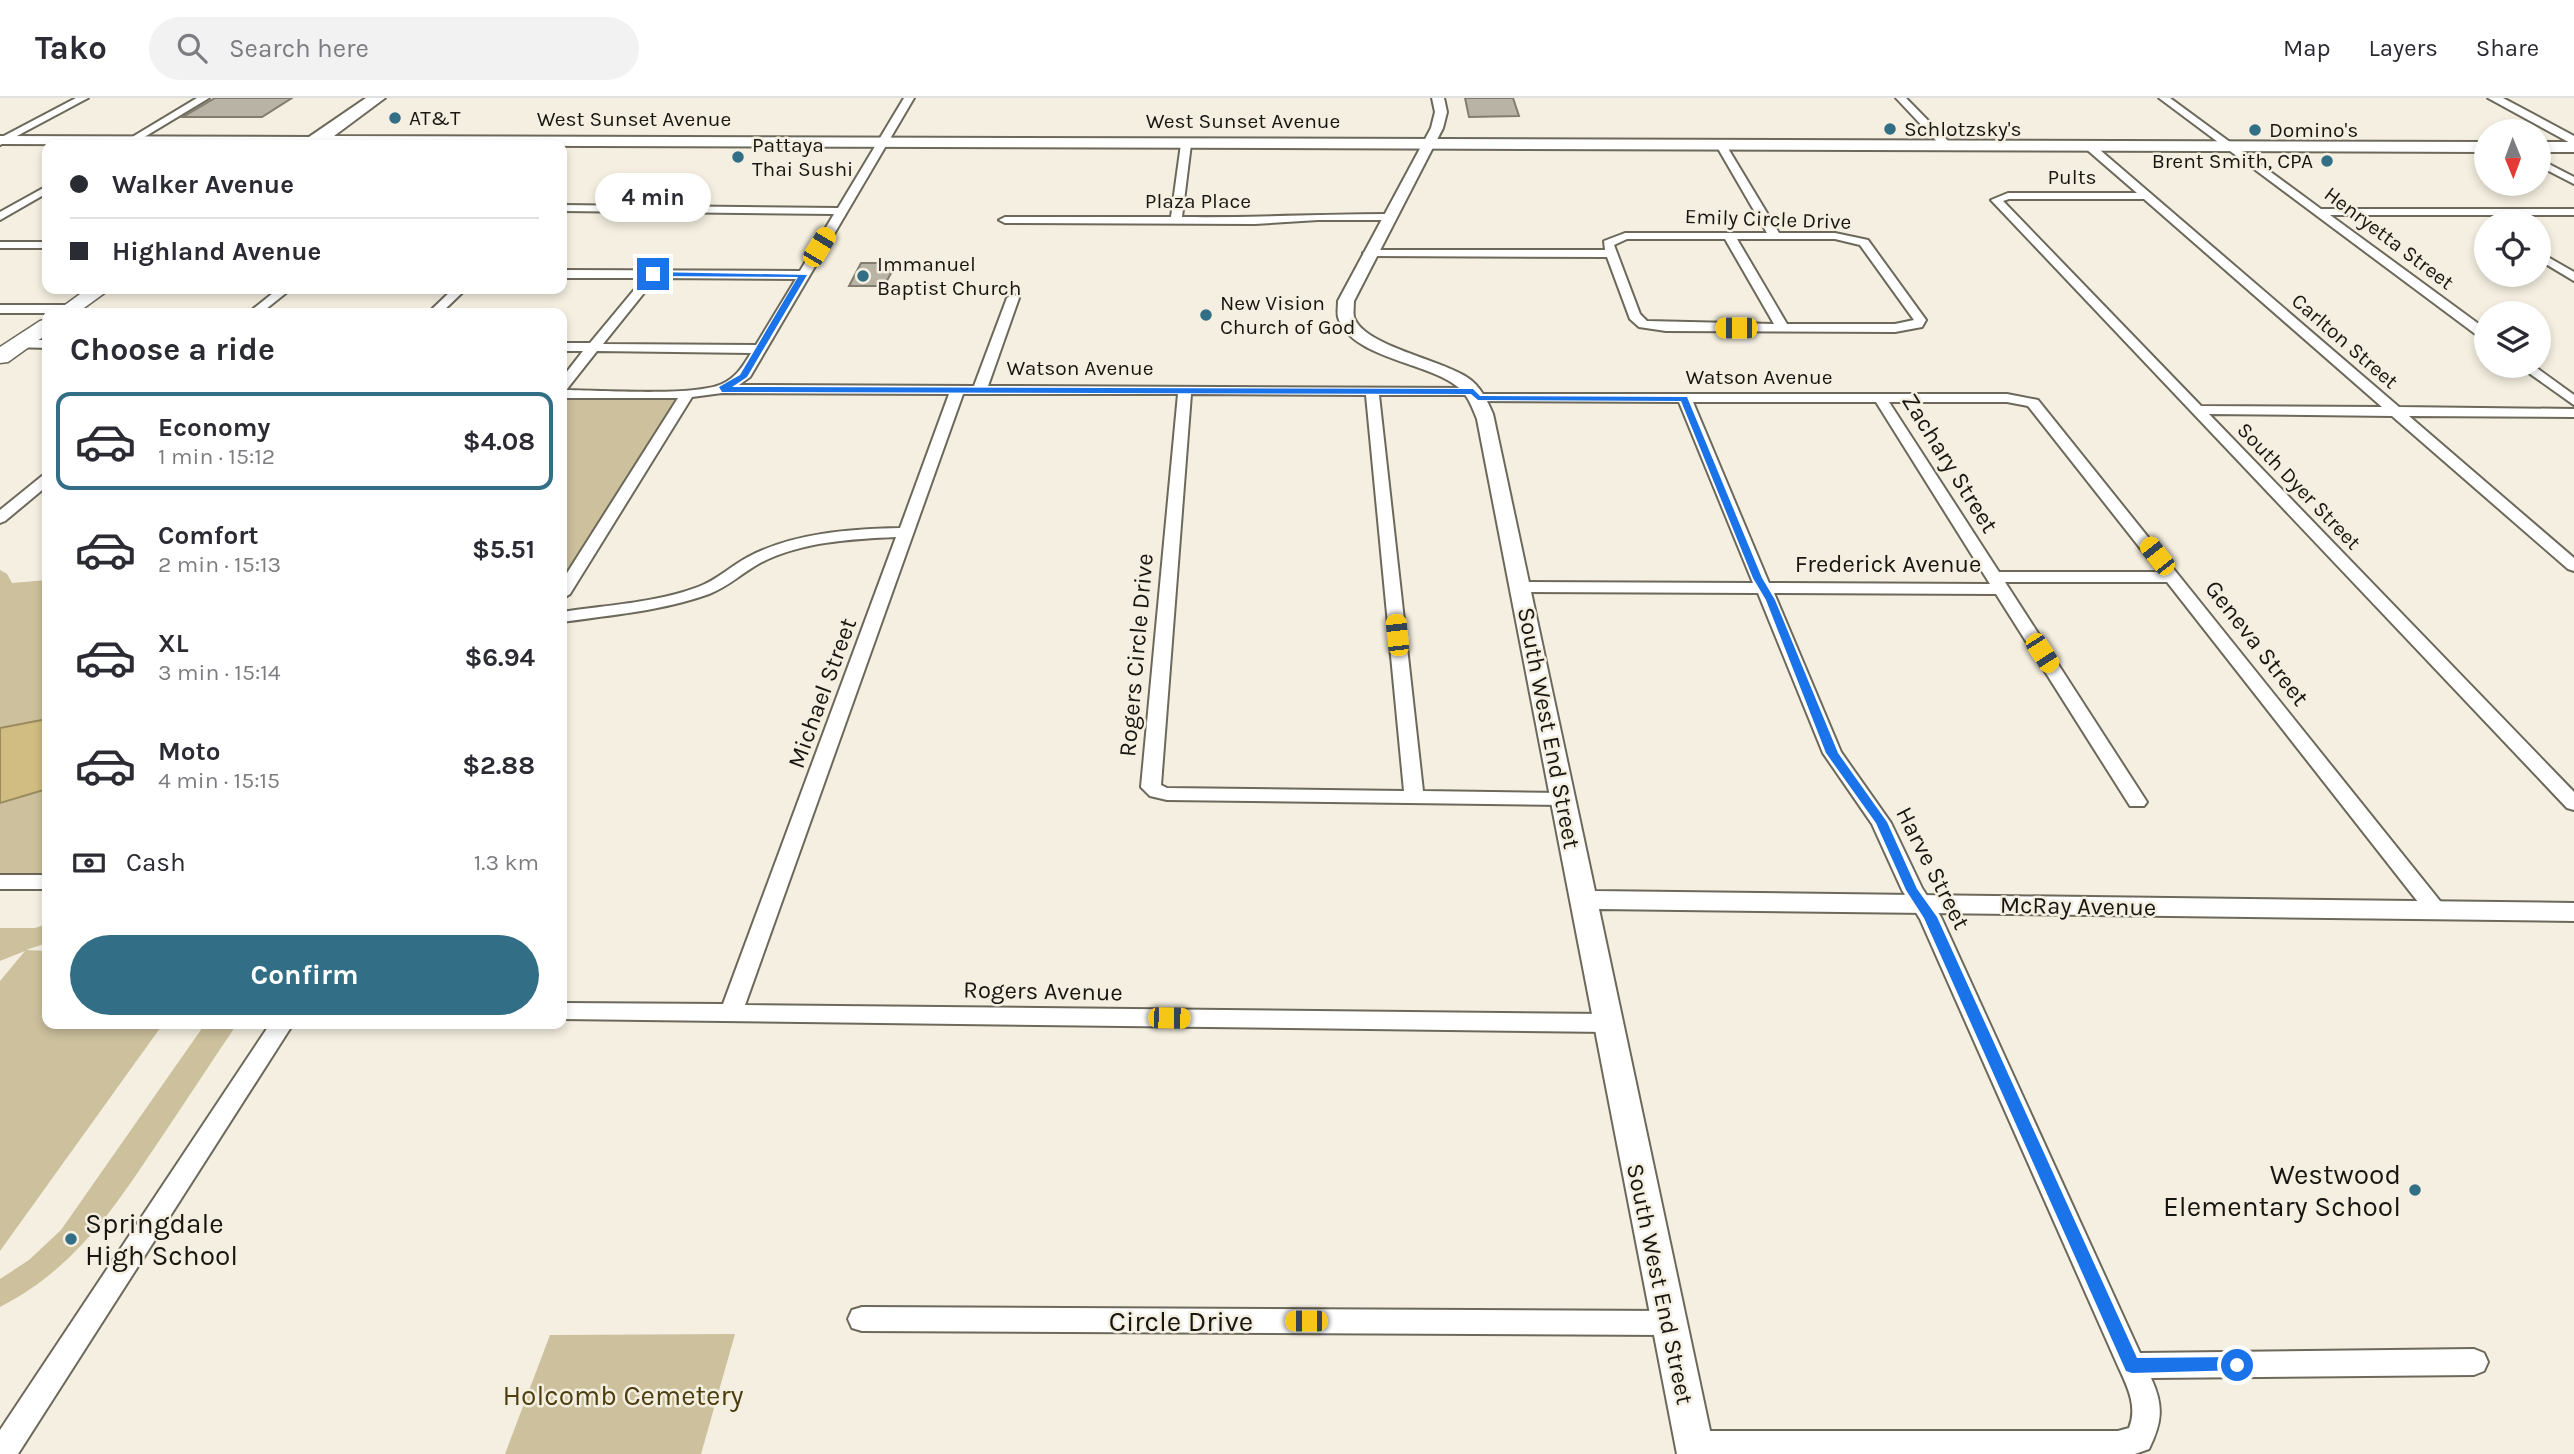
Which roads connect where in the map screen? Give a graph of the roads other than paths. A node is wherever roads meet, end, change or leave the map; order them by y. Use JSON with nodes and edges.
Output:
{"nodes":[{"id":1,"x":83,"y":98,"type":"edge"},
{"id":2,"x":204,"y":98,"type":"edge"},
{"id":3,"x":377,"y":98,"type":"edge"},
{"id":4,"x":909,"y":98,"type":"edge"},
{"id":5,"x":1438,"y":98,"type":"edge"},
{"id":6,"x":1901,"y":98,"type":"edge"},
{"id":7,"x":2164,"y":98,"type":"edge"},
{"id":8,"x":2494,"y":98,"type":"edge"},
{"id":9,"x":133,"y":140,"type":"edge"},
{"id":10,"x":316,"y":140,"type":"edge"},
{"id":11,"x":1,"y":141,"type":"edge"},
{"id":12,"x":567,"y":141,"type":"edge"},
{"id":13,"x":2574,"y":141,"type":"edge"},
{"id":14,"x":42,"y":142,"type":"edge"},
{"id":15,"x":881,"y":142,"type":"junction"},
{"id":16,"x":1186,"y":144,"type":"junction"},
{"id":17,"x":1430,"y":144,"type":"junction"},
{"id":18,"x":1721,"y":145,"type":"junction"},
{"id":19,"x":1947,"y":146,"type":"junction"},
{"id":20,"x":2089,"y":146,"type":"junction"},
{"id":21,"x":2230,"y":146,"type":"junction"},
{"id":22,"x":2474,"y":147,"type":"edge"},
{"id":23,"x":2552,"y":147,"type":"edge"},
{"id":24,"x":2574,"y":147,"type":"edge"},
{"id":25,"x":2552,"y":169,"type":"edge"},
{"id":26,"x":2574,"y":181,"type":"edge"},
{"id":27,"x":42,"y":193,"type":"edge"},
{"id":28,"x":2146,"y":196,"type":"junction"},
{"id":29,"x":1997,"y":198,"type":"joint"},
{"id":30,"x":17,"y":207,"type":"junction"},
{"id":31,"x":37,"y":207,"type":"dead end"},
{"id":32,"x":567,"y":208,"type":"edge"},
{"id":33,"x":841,"y":211,"type":"junction"},
{"id":34,"x":2318,"y":212,"type":"junction"},
{"id":35,"x":2471,"y":212,"type":"junction"},
{"id":36,"x":2574,"y":212,"type":"edge"},
{"id":37,"x":2474,"y":214,"type":"edge"},
{"id":38,"x":0,"y":217,"type":"edge"},
{"id":39,"x":1390,"y":217,"type":"junction"},
{"id":40,"x":1005,"y":220,"type":"dead end"},
{"id":41,"x":1177,"y":221,"type":"junction"},
{"id":42,"x":1730,"y":236,"type":"junction"},
{"id":43,"x":1775,"y":236,"type":"junction"},
{"id":44,"x":0,"y":245,"type":"edge"},
{"id":45,"x":42,"y":245,"type":"edge"},
{"id":46,"x":1369,"y":253,"type":"junction"},
{"id":47,"x":1611,"y":254,"type":"junction"},
{"id":48,"x":2551,"y":263,"type":"edge"},
{"id":49,"x":567,"y":274,"type":"edge"},
{"id":50,"x":653,"y":274,"type":"junction"},
{"id":51,"x":803,"y":275,"type":"junction"},
{"id":52,"x":2574,"y":277,"type":"edge"},
{"id":53,"x":92,"y":294,"type":"edge"},
{"id":54,"x":279,"y":294,"type":"edge"},
{"id":55,"x":455,"y":294,"type":"edge"},
{"id":56,"x":1013,"y":298,"type":"dead end"},
{"id":57,"x":72,"y":308,"type":"edge"},
{"id":58,"x":260,"y":308,"type":"edge"},
{"id":59,"x":439,"y":308,"type":"edge"},
{"id":60,"x":0,"y":309,"type":"edge"},
{"id":61,"x":42,"y":310,"type":"edge"},
{"id":62,"x":2474,"y":326,"type":"edge"},
{"id":63,"x":1783,"y":328,"type":"junction"},
{"id":64,"x":42,"y":329,"type":"edge"},
{"id":65,"x":20,"y":344,"type":"junction"},
{"id":66,"x":42,"y":344,"type":"edge"},
{"id":67,"x":567,"y":347,"type":"edge"},
{"id":68,"x":593,"y":348,"type":"junction"},
{"id":69,"x":760,"y":349,"type":"junction"},
{"id":70,"x":0,"y":357,"type":"edge"},
{"id":71,"x":1440,"y":369,"type":"junction"},
{"id":72,"x":2542,"y":378,"type":"edge"},
{"id":73,"x":567,"y":380,"type":"edge"},
{"id":74,"x":958,"y":388,"type":"junction"},
{"id":75,"x":980,"y":388,"type":"junction"},
{"id":76,"x":722,"y":389,"type":"junction"},
{"id":77,"x":1185,"y":389,"type":"junction"},
{"id":78,"x":1373,"y":391,"type":"junction"},
{"id":79,"x":1415,"y":391,"type":"junction"},
{"id":80,"x":567,"y":394,"type":"edge"},
{"id":81,"x":687,"y":394,"type":"junction"},
{"id":82,"x":1475,"y":395,"type":"junction"},
{"id":83,"x":1684,"y":398,"type":"junction"},
{"id":84,"x":1880,"y":398,"type":"junction"},
{"id":85,"x":2574,"y":401,"type":"edge"},
{"id":86,"x":2038,"y":407,"type":"joint"},
{"id":87,"x":2197,"y":410,"type":"junction"},
{"id":88,"x":2395,"y":412,"type":"junction"},
{"id":89,"x":2574,"y":413,"type":"edge"},
{"id":90,"x":42,"y":483,"type":"edge"},
{"id":91,"x":0,"y":518,"type":"edge"},
{"id":92,"x":906,"y":532,"type":"junction"},
{"id":93,"x":2574,"y":566,"type":"edge"},
{"id":94,"x":2174,"y":577,"type":"junction"},
{"id":95,"x":1998,"y":583,"type":"junction"},
{"id":96,"x":567,"y":586,"type":"edge"},
{"id":97,"x":1521,"y":587,"type":"junction"},
{"id":98,"x":1763,"y":588,"type":"junction"},
{"id":99,"x":567,"y":616,"type":"edge"},
{"id":100,"x":1414,"y":797,"type":"junction"},
{"id":101,"x":1563,"y":799,"type":"junction"},
{"id":102,"x":2137,"y":802,"type":"dead end"},
{"id":103,"x":2574,"y":804,"type":"edge"},
{"id":104,"x":0,"y":882,"type":"edge"},
{"id":105,"x":42,"y":882,"type":"edge"},
{"id":106,"x":1583,"y":900,"type":"junction"},
{"id":107,"x":1922,"y":904,"type":"junction"},
{"id":108,"x":2437,"y":911,"type":"junction"},
{"id":109,"x":2574,"y":912,"type":"edge"},
{"id":110,"x":567,"y":1011,"type":"edge"},
{"id":111,"x":731,"y":1013,"type":"junction"},
{"id":112,"x":1607,"y":1023,"type":"junction"},
{"id":113,"x":279,"y":1029,"type":"edge"},
{"id":114,"x":862,"y":1319,"type":"dead end"},
{"id":115,"x":1667,"y":1323,"type":"junction"},
{"id":116,"x":2474,"y":1362,"type":"dead end"},
{"id":117,"x":2132,"y":1366,"type":"junction"},
{"id":118,"x":1695,"y":1449,"type":"edge"},
{"id":119,"x":1,"y":1454,"type":"edge"}],
"edges":[{"from":1,"to":11,"type":"street"},
{"from":2,"to":9,"type":"street"},
{"from":3,"to":10,"type":"highway"},
{"from":4,"to":15,"type":"street"},
{"from":5,"to":17,"type":"street"},
{"from":6,"to":19,"type":"street"},
{"from":7,"to":21,"type":"street","name":"Henryetta Street"},
{"from":8,"to":13,"type":"street"},
{"from":11,"to":14,"type":"street","name":"West Sunset Avenue"},
{"from":12,"to":15,"type":"highway","name":"West Sunset Avenue"},
{"from":15,"to":16,"type":"highway","name":"West Sunset Avenue"},
{"from":15,"to":33,"type":"street"},
{"from":16,"to":17,"type":"highway","name":"West Sunset Avenue"},
{"from":16,"to":41,"type":"street"},
{"from":17,"to":18,"type":"highway","name":"West Sunset Avenue"},
{"from":17,"to":39,"type":"street"},
{"from":18,"to":19,"type":"highway","name":"West Sunset Avenue"},
{"from":18,"to":43,"type":"street"},
{"from":19,"to":20,"type":"highway","name":"West Sunset Avenue"},
{"from":20,"to":21,"type":"highway","name":"West Sunset Avenue"},
{"from":20,"to":28,"type":"street","name":"Carlton Street"},
{"from":21,"to":22,"type":"highway","name":"West Sunset Avenue"},
{"from":21,"to":34,"type":"street","name":"Henryetta Street"},
{"from":23,"to":24,"type":"highway"},
{"from":25,"to":26,"type":"street"},
{"from":27,"to":30,"type":"street"},
{"from":28,"to":29,"type":"street","name":"Pults"},
{"from":28,"to":88,"type":"street","name":"Carlton Street"},
{"from":29,"to":87,"type":"street","name":"South Dyer Street"},
{"from":30,"to":31,"type":"street"},
{"from":30,"to":38,"type":"street"},
{"from":32,"to":33,"type":"street"},
{"from":33,"to":51,"type":"street"},
{"from":34,"to":35,"type":"street"},
{"from":34,"to":62,"type":"street","name":"Henryetta Street"},
{"from":35,"to":36,"type":"street"},
{"from":35,"to":37,"type":"street"},
{"from":39,"to":41,"type":"street","name":"Plaza Place"},
{"from":39,"to":46,"type":"street"},
{"from":40,"to":41,"type":"street","name":"Plaza Place"},
{"from":42,"to":43,"type":"street","name":"Emily Circle Drive"},
{"from":42,"to":47,"type":"street","name":"Emily Circle Drive"},
{"from":42,"to":63,"type":"street"},
{"from":43,"to":63,"type":"street","name":"Emily Circle Drive"},
{"from":44,"to":45,"type":"street"},
{"from":46,"to":47,"type":"street"},
{"from":46,"to":71,"type":"street"},
{"from":47,"to":63,"type":"street","name":"Emily Circle Drive"},
{"from":48,"to":52,"type":"street"},
{"from":49,"to":50,"type":"street"},
{"from":50,"to":51,"type":"street"},
{"from":50,"to":68,"type":"street"},
{"from":51,"to":69,"type":"street"},
{"from":53,"to":57,"type":"main road"},
{"from":54,"to":58,"type":"street"},
{"from":55,"to":59,"type":"street"},
{"from":56,"to":75,"type":"street"},
{"from":60,"to":61,"type":"street"},
{"from":64,"to":65,"type":"main road"},
{"from":65,"to":66,"type":"street"},
{"from":65,"to":70,"type":"main road"},
{"from":67,"to":68,"type":"street"},
{"from":68,"to":69,"type":"street"},
{"from":68,"to":73,"type":"street"},
{"from":69,"to":76,"type":"street"},
{"from":71,"to":79,"type":"street"},
{"from":71,"to":82,"type":"street"},
{"from":72,"to":85,"type":"street"},
{"from":74,"to":75,"type":"street","name":"Watson Avenue"},
{"from":74,"to":76,"type":"street","name":"Watson Avenue"},
{"from":74,"to":92,"type":"street","name":"Michael Street"},
{"from":75,"to":77,"type":"street","name":"Watson Avenue"},
{"from":76,"to":81,"type":"street","name":"Watson Avenue"},
{"from":77,"to":78,"type":"street","name":"Watson Avenue"},
{"from":77,"to":100,"type":"street","name":"Rogers Circle Drive"},
{"from":78,"to":79,"type":"street","name":"Watson Avenue"},
{"from":78,"to":100,"type":"street"},
{"from":79,"to":82,"type":"street","name":"Watson Avenue"},
{"from":80,"to":81,"type":"street","name":"Watson Avenue"},
{"from":81,"to":96,"type":"street"},
{"from":82,"to":83,"type":"street","name":"Watson Avenue"},
{"from":82,"to":97,"type":"street","name":"South West End Street"},
{"from":83,"to":84,"type":"street","name":"Watson Avenue"},
{"from":83,"to":98,"type":"street","name":"Harve Street"},
{"from":84,"to":86,"type":"street","name":"Watson Avenue"},
{"from":84,"to":95,"type":"street","name":"Zachary Street"},
{"from":86,"to":94,"type":"street","name":"Geneva Street"},
{"from":87,"to":88,"type":"street"},
{"from":87,"to":103,"type":"street","name":"South Dyer Street"},
{"from":88,"to":89,"type":"street"},
{"from":88,"to":93,"type":"street","name":"Carlton Street"},
{"from":90,"to":91,"type":"street"},
{"from":92,"to":99,"type":"street"},
{"from":92,"to":111,"type":"street","name":"Michael Street"},
{"from":94,"to":95,"type":"street","name":"Frederick Avenue"},
{"from":94,"to":108,"type":"street","name":"Geneva Street"},
{"from":95,"to":98,"type":"street","name":"Frederick Avenue"},
{"from":95,"to":102,"type":"street","name":"Zachary Street"},
{"from":97,"to":98,"type":"street","name":"Frederick Avenue"},
{"from":97,"to":101,"type":"street","name":"South West End Street"},
{"from":98,"to":107,"type":"street","name":"Harve Street"},
{"from":100,"to":101,"type":"street","name":"Rogers Circle Drive"},
{"from":101,"to":106,"type":"street","name":"South West End Street"},
{"from":104,"to":105,"type":"street"},
{"from":106,"to":107,"type":"street","name":"McRay Avenue"},
{"from":106,"to":112,"type":"street","name":"South West End Street"},
{"from":107,"to":108,"type":"street","name":"McRay Avenue"},
{"from":107,"to":117,"type":"street","name":"Harve Street"},
{"from":108,"to":109,"type":"street","name":"McRay Avenue"},
{"from":110,"to":111,"type":"street","name":"Rogers Avenue"},
{"from":111,"to":112,"type":"street","name":"Rogers Avenue"},
{"from":112,"to":115,"type":"street","name":"South West End Street"},
{"from":113,"to":119,"type":"street"},
{"from":114,"to":115,"type":"street","name":"Circle Drive"},
{"from":115,"to":118,"type":"street","name":"South West End Street"},
{"from":116,"to":117,"type":"street"},
{"from":117,"to":118,"type":"street","name":"Harve Street"}]}
